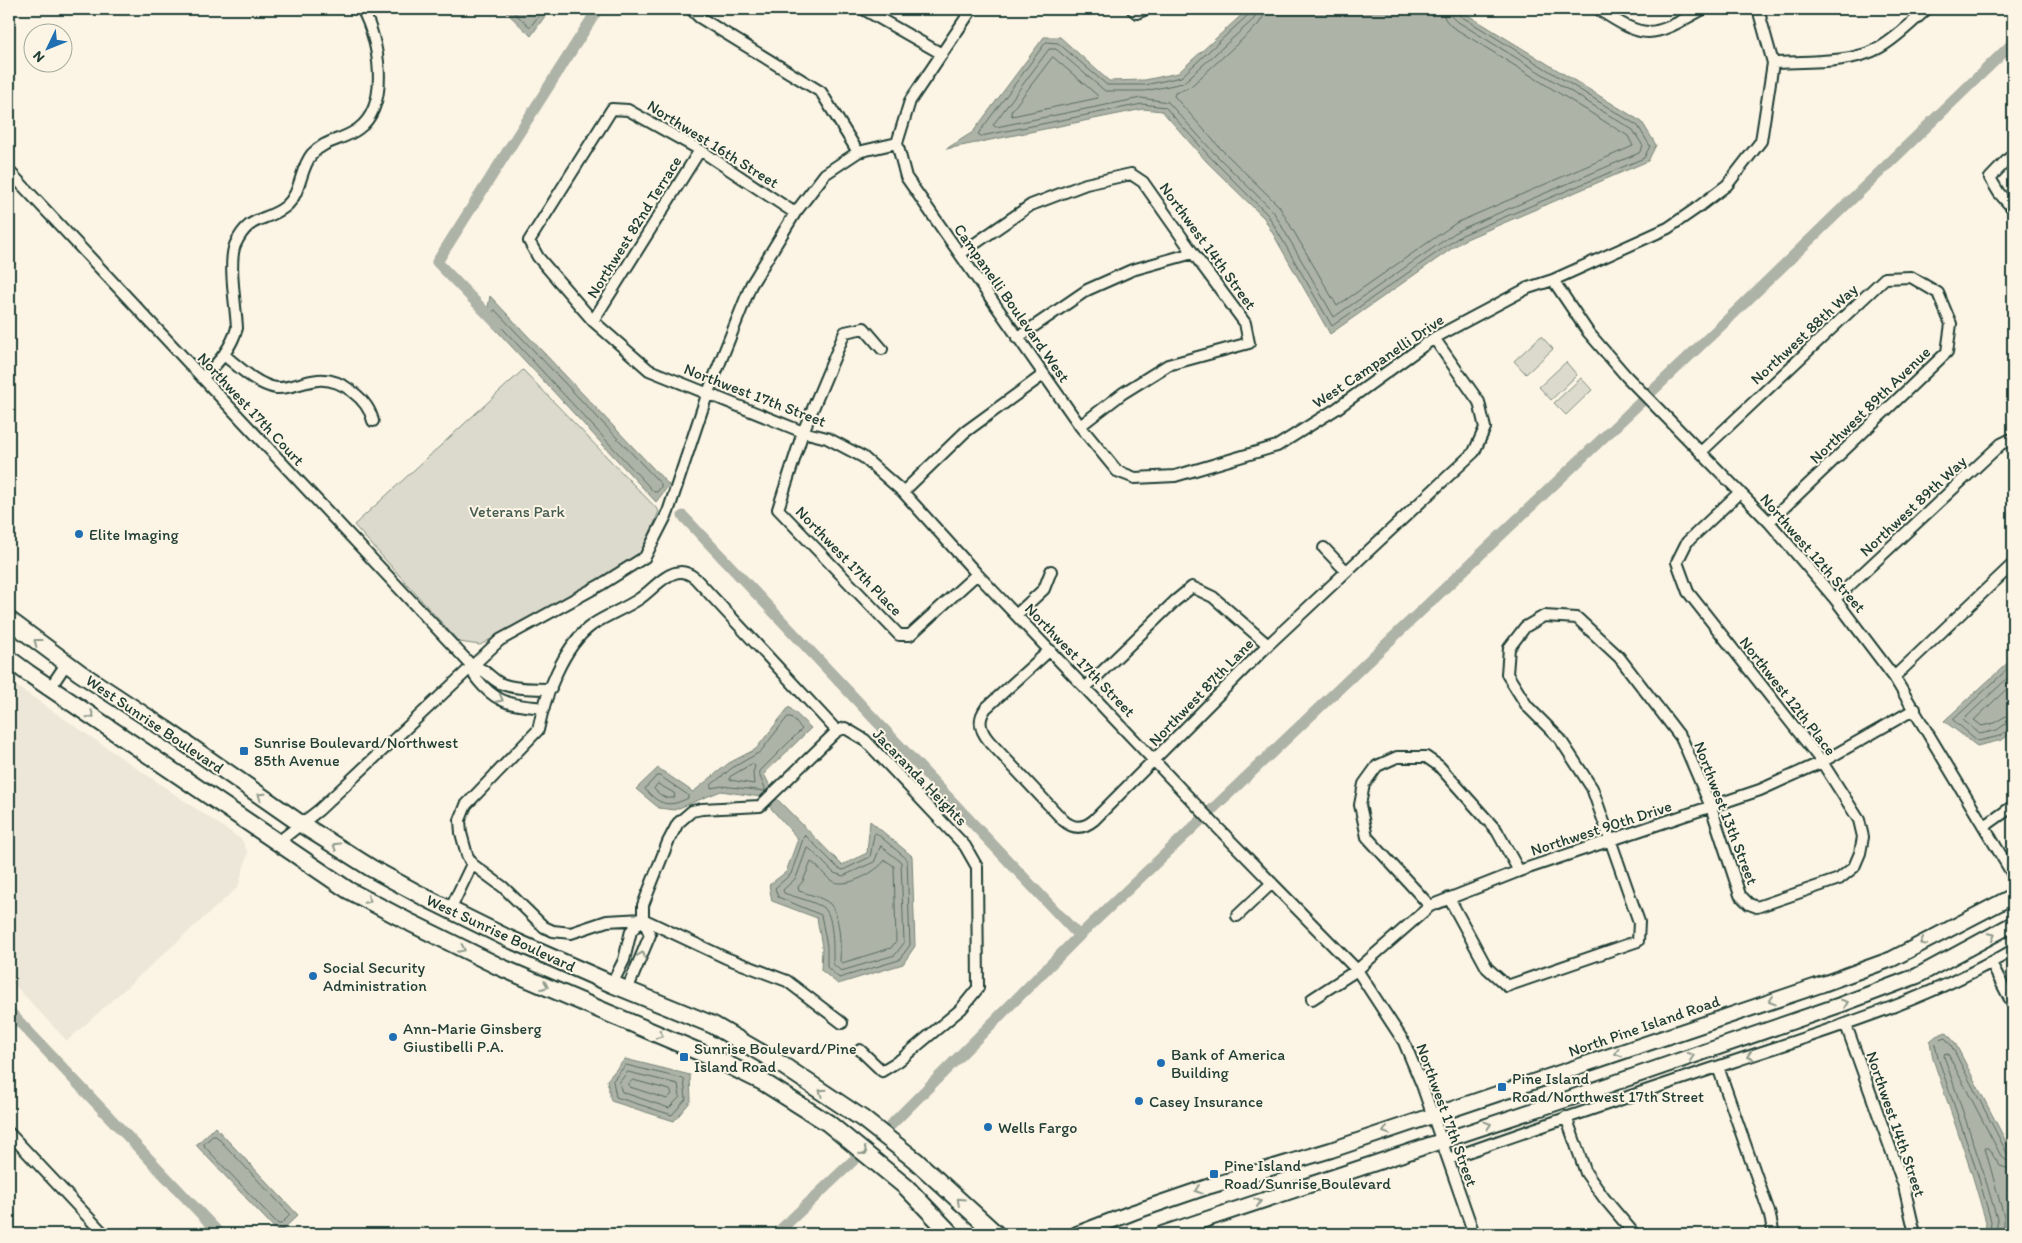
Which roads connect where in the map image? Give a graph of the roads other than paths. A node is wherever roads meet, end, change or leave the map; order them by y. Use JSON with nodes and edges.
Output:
{"nodes":[{"id":1,"x":362,"y":9,"type":"edge"},
{"id":2,"x":691,"y":9,"type":"edge"},
{"id":3,"x":863,"y":9,"type":"edge"},
{"id":4,"x":972,"y":9,"type":"edge"},
{"id":5,"x":1598,"y":9,"type":"edge"},
{"id":6,"x":1703,"y":9,"type":"edge"},
{"id":7,"x":1758,"y":9,"type":"edge"},
{"id":8,"x":1927,"y":9,"type":"edge"},
{"id":9,"x":942,"y":54,"type":"junction"},
{"id":10,"x":1773,"y":63,"type":"junction"},
{"id":11,"x":897,"y":143,"type":"junction"},
{"id":12,"x":700,"y":150,"type":"junction"},
{"id":13,"x":858,"y":152,"type":"junction"},
{"id":14,"x":2013,"y":154,"type":"edge"},
{"id":15,"x":9,"y":171,"type":"edge"},
{"id":16,"x":2013,"y":209,"type":"edge"},
{"id":17,"x":795,"y":213,"type":"junction"},
{"id":18,"x":529,"y":241,"type":"joint"},
{"id":19,"x":1193,"y":253,"type":"junction"},
{"id":20,"x":960,"y":254,"type":"junction"},
{"id":21,"x":1553,"y":280,"type":"junction"},
{"id":22,"x":1938,"y":293,"type":"joint"},
{"id":23,"x":594,"y":320,"type":"junction"},
{"id":24,"x":1017,"y":338,"type":"junction"},
{"id":25,"x":1434,"y":338,"type":"junction"},
{"id":26,"x":882,"y":349,"type":"dead end"},
{"id":27,"x":224,"y":355,"type":"junction"},
{"id":28,"x":1043,"y":375,"type":"junction"},
{"id":29,"x":202,"y":378,"type":"junction"},
{"id":30,"x":707,"y":395,"type":"junction"},
{"id":31,"x":373,"y":421,"type":"dead end"},
{"id":32,"x":1080,"y":426,"type":"junction"},
{"id":33,"x":803,"y":432,"type":"junction"},
{"id":34,"x":2013,"y":438,"type":"edge"},
{"id":35,"x":1702,"y":451,"type":"junction"},
{"id":36,"x":1117,"y":471,"type":"joint"},
{"id":37,"x":903,"y":492,"type":"junction"},
{"id":38,"x":1740,"y":492,"type":"junction"},
{"id":39,"x":1769,"y":522,"type":"junction"},
{"id":40,"x":1324,"y":548,"type":"dead end"},
{"id":41,"x":2013,"y":564,"type":"edge"},
{"id":42,"x":1051,"y":571,"type":"dead end"},
{"id":43,"x":1346,"y":571,"type":"junction"},
{"id":44,"x":976,"y":574,"type":"junction"},
{"id":45,"x":1835,"y":599,"type":"junction"},
{"id":46,"x":1016,"y":615,"type":"junction"},
{"id":47,"x":9,"y":620,"type":"edge"},
{"id":48,"x":1268,"y":645,"type":"junction"},
{"id":49,"x":1050,"y":650,"type":"junction"},
{"id":50,"x":9,"y":658,"type":"edge"},
{"id":51,"x":66,"y":664,"type":"junction"},
{"id":52,"x":472,"y":666,"type":"junction"},
{"id":53,"x":1894,"y":677,"type":"junction"},
{"id":54,"x":50,"y":688,"type":"junction"},
{"id":55,"x":1085,"y":688,"type":"junction"},
{"id":56,"x":551,"y":689,"type":"junction"},
{"id":57,"x":544,"y":708,"type":"junction"},
{"id":58,"x":1915,"y":709,"type":"junction"},
{"id":59,"x":837,"y":730,"type":"junction"},
{"id":60,"x":1155,"y":760,"type":"junction"},
{"id":61,"x":1822,"y":762,"type":"junction"},
{"id":62,"x":2013,"y":806,"type":"edge"},
{"id":63,"x":1711,"y":807,"type":"junction"},
{"id":64,"x":301,"y":824,"type":"junction"},
{"id":65,"x":1985,"y":826,"type":"junction"},
{"id":66,"x":1609,"y":840,"type":"junction"},
{"id":67,"x":277,"y":843,"type":"junction"},
{"id":68,"x":472,"y":864,"type":"junction"},
{"id":69,"x":1519,"y":871,"type":"junction"},
{"id":70,"x":2013,"y":875,"type":"edge"},
{"id":71,"x":1272,"y":883,"type":"junction"},
{"id":72,"x":2013,"y":896,"type":"edge"},
{"id":73,"x":1449,"y":898,"type":"junction"},
{"id":74,"x":1749,"y":904,"type":"joint"},
{"id":75,"x":1430,"y":906,"type":"junction"},
{"id":76,"x":450,"y":910,"type":"junction"},
{"id":77,"x":1237,"y":916,"type":"dead end"},
{"id":78,"x":643,"y":919,"type":"junction"},
{"id":79,"x":2013,"y":924,"type":"edge"},
{"id":80,"x":2013,"y":950,"type":"edge"},
{"id":81,"x":1991,"y":963,"type":"junction"},
{"id":82,"x":1357,"y":970,"type":"junction"},
{"id":83,"x":620,"y":987,"type":"junction"},
{"id":84,"x":1312,"y":999,"type":"dead end"},
{"id":85,"x":2013,"y":1005,"type":"edge"},
{"id":86,"x":842,"y":1023,"type":"dead end"},
{"id":87,"x":1846,"y":1024,"type":"junction"},
{"id":88,"x":860,"y":1050,"type":"dead end"},
{"id":89,"x":1718,"y":1067,"type":"junction"},
{"id":90,"x":1433,"y":1116,"type":"junction"},
{"id":91,"x":1566,"y":1118,"type":"junction"},
{"id":92,"x":9,"y":1133,"type":"edge"},
{"id":93,"x":1441,"y":1140,"type":"junction"},
{"id":94,"x":1448,"y":1159,"type":"junction"},
{"id":95,"x":1631,"y":1230,"type":"dead end"},
{"id":96,"x":104,"y":1234,"type":"edge"},
{"id":97,"x":951,"y":1234,"type":"edge"},
{"id":98,"x":996,"y":1234,"type":"edge"},
{"id":99,"x":1078,"y":1234,"type":"edge"},
{"id":100,"x":1162,"y":1234,"type":"edge"},
{"id":101,"x":1474,"y":1234,"type":"edge"},
{"id":102,"x":1774,"y":1234,"type":"edge"},
{"id":103,"x":1915,"y":1234,"type":"edge"}],
"edges":[{"from":1,"to":27,"type":"street"},
{"from":2,"to":13,"type":"street"},
{"from":3,"to":9,"type":"street"},
{"from":4,"to":9,"type":"street"},
{"from":5,"to":6,"type":"street"},
{"from":7,"to":10,"type":"street"},
{"from":8,"to":10,"type":"street"},
{"from":9,"to":11,"type":"street"},
{"from":10,"to":21,"type":"street","name":"West Campanelli Drive"},
{"from":11,"to":13,"type":"street"},
{"from":11,"to":20,"type":"street","name":"Campanelli Boulevard West"},
{"from":12,"to":17,"type":"street","name":"Northwest 16th Street"},
{"from":12,"to":18,"type":"street","name":"Northwest 16th Street"},
{"from":12,"to":23,"type":"street","name":"Northwest 82nd Terrace"},
{"from":13,"to":17,"type":"street"},
{"from":14,"to":16,"type":"street"},
{"from":15,"to":29,"type":"street","name":"Northwest 17th Court"},
{"from":17,"to":30,"type":"street"},
{"from":18,"to":23,"type":"street","name":"Northwest 17th Street"},
{"from":19,"to":20,"type":"street","name":"Northwest 14th Street"},
{"from":19,"to":24,"type":"street"},
{"from":19,"to":32,"type":"street","name":"Northwest 14th Street"},
{"from":20,"to":24,"type":"street","name":"Campanelli Boulevard West"},
{"from":21,"to":25,"type":"street","name":"West Campanelli Drive"},
{"from":21,"to":35,"type":"street","name":"Northwest 12th Street"},
{"from":22,"to":35,"type":"street","name":"Northwest 88th Way"},
{"from":22,"to":39,"type":"street","name":"Northwest 89th Avenue"},
{"from":23,"to":30,"type":"street","name":"Northwest 17th Street"},
{"from":24,"to":28,"type":"street","name":"Campanelli Boulevard West"},
{"from":25,"to":36,"type":"street","name":"West Campanelli Drive"},
{"from":25,"to":43,"type":"street","name":"Northwest 87th Lane"},
{"from":26,"to":33,"type":"street"},
{"from":27,"to":29,"type":"street"},
{"from":27,"to":31,"type":"street"},
{"from":28,"to":32,"type":"street","name":"Campanelli Boulevard West"},
{"from":28,"to":37,"type":"street"},
{"from":29,"to":52,"type":"street","name":"Northwest 17th Court"},
{"from":30,"to":33,"type":"street","name":"Northwest 17th Street"},
{"from":30,"to":52,"type":"street"},
{"from":32,"to":36,"type":"street","name":"Campanelli Boulevard West"},
{"from":33,"to":37,"type":"street","name":"Northwest 17th Street"},
{"from":33,"to":44,"type":"street","name":"Northwest 17th Place"},
{"from":34,"to":45,"type":"street","name":"Northwest 89th Way"},
{"from":35,"to":38,"type":"street","name":"Northwest 12th Street"},
{"from":37,"to":44,"type":"street","name":"Northwest 17th Street"},
{"from":38,"to":39,"type":"street","name":"Northwest 12th Street"},
{"from":38,"to":61,"type":"street","name":"Northwest 12th Place"},
{"from":39,"to":45,"type":"street","name":"Northwest 12th Street"},
{"from":40,"to":43,"type":"street"},
{"from":41,"to":53,"type":"street"},
{"from":42,"to":46,"type":"street"},
{"from":43,"to":48,"type":"street","name":"Northwest 87th Lane"},
{"from":44,"to":46,"type":"street","name":"Northwest 17th Street"},
{"from":45,"to":53,"type":"street","name":"Northwest 12th Street"},
{"from":46,"to":49,"type":"street","name":"Northwest 17th Street"},
{"from":51,"to":47,"type":"highway","name":"West Sunrise Boulevard","one_way":true},
{"from":48,"to":55,"type":"street"},
{"from":48,"to":60,"type":"street","name":"Northwest 87th Lane"},
{"from":49,"to":55,"type":"street","name":"Northwest 17th Street"},
{"from":49,"to":60,"type":"street","name":"Northwest 87th Lane"},
{"from":50,"to":54,"type":"highway","name":"West Sunrise Boulevard"},
{"from":51,"to":54,"type":"street"},
{"from":64,"to":51,"type":"highway","name":"West Sunrise Boulevard","one_way":true},
{"from":52,"to":56,"type":"street"},
{"from":52,"to":57,"type":"street","one_way":true},
{"from":52,"to":64,"type":"street"},
{"from":53,"to":58,"type":"street","name":"Northwest 12th Street"},
{"from":54,"to":67,"type":"highway","name":"West Sunrise Boulevard","one_way":true},
{"from":55,"to":60,"type":"street","name":"Northwest 17th Street"},
{"from":56,"to":57,"type":"street"},
{"from":56,"to":59,"type":"street"},
{"from":57,"to":68,"type":"street"},
{"from":58,"to":61,"type":"street","name":"Northwest 90th Drive"},
{"from":58,"to":65,"type":"street","name":"Northwest 12th Street"},
{"from":59,"to":78,"type":"street"},
{"from":59,"to":88,"type":"street","name":"Jacaranda Heights"},
{"from":60,"to":71,"type":"street","name":"Northwest 17th Street"},
{"from":61,"to":63,"type":"street","name":"Northwest 90th Drive"},
{"from":61,"to":74,"type":"street","name":"Northwest 12th Place"},
{"from":62,"to":65,"type":"street"},
{"from":63,"to":66,"type":"street","name":"Northwest 90th Drive"},
{"from":63,"to":66,"type":"street","name":"Northwest 13th Street"},
{"from":63,"to":74,"type":"street","name":"Northwest 13th Street"},
{"from":64,"to":67,"type":"street"},
{"from":76,"to":64,"type":"highway","name":"West Sunrise Boulevard","one_way":true},
{"from":65,"to":70,"type":"street","name":"Northwest 12th Street"},
{"from":66,"to":69,"type":"street","name":"Northwest 90th Drive"},
{"from":66,"to":73,"type":"street"},
{"from":67,"to":97,"type":"highway","name":"West Sunrise Boulevard","one_way":true},
{"from":68,"to":76,"type":"street"},
{"from":68,"to":78,"type":"street"},
{"from":69,"to":73,"type":"street","name":"Northwest 90th Drive"},
{"from":69,"to":75,"type":"street"},
{"from":71,"to":77,"type":"street"},
{"from":71,"to":82,"type":"street","name":"Northwest 17th Street"},
{"from":72,"to":90,"type":"main road","name":"North Pine Island Road","one_way":true},
{"from":73,"to":75,"type":"street","name":"Northwest 90th Drive"},
{"from":75,"to":82,"type":"street","name":"Northwest 90th Drive"},
{"from":76,"to":83,"type":"highway","name":"West Sunrise Boulevard"},
{"from":78,"to":83,"type":"street"},
{"from":83,"to":78,"type":"street","one_way":true},
{"from":78,"to":86,"type":"street"},
{"from":93,"to":79,"type":"main road","one_way":true},
{"from":80,"to":81,"type":"street"},
{"from":81,"to":85,"type":"street"},
{"from":81,"to":87,"type":"street"},
{"from":82,"to":84,"type":"street","name":"Northwest 90th Drive"},
{"from":82,"to":90,"type":"street","name":"Northwest 17th Street"},
{"from":98,"to":83,"type":"highway","name":"West Sunrise Boulevard","one_way":true},
{"from":87,"to":89,"type":"street","one_way":true},
{"from":87,"to":103,"type":"street","name":"Northwest 14th Street"},
{"from":89,"to":91,"type":"street"},
{"from":89,"to":102,"type":"street"},
{"from":90,"to":93,"type":"street","name":"Northwest 17th Street"},
{"from":90,"to":99,"type":"main road","name":"North Pine Island Road","one_way":true},
{"from":91,"to":94,"type":"street"},
{"from":91,"to":95,"type":"street"},
{"from":92,"to":96,"type":"street"},
{"from":93,"to":94,"type":"street","name":"Northwest 17th Street"},
{"from":100,"to":93,"type":"main road","one_way":true},
{"from":94,"to":101,"type":"street","name":"Northwest 17th Street"}]}
